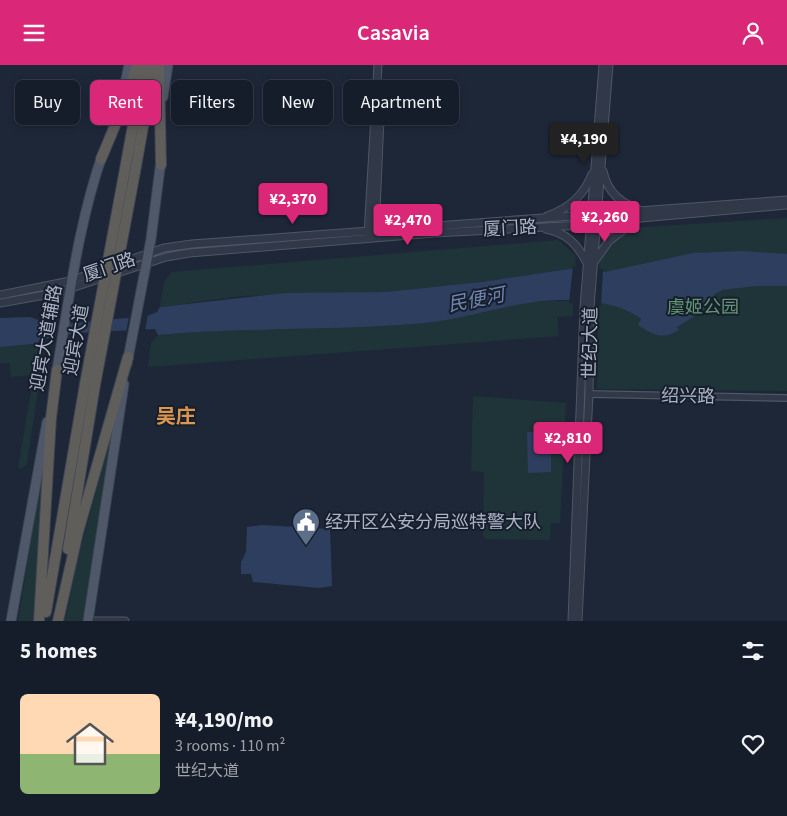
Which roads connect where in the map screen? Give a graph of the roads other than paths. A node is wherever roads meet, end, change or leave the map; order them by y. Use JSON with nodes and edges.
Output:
{"nodes":[{"id":1,"x":129,"y":65,"type":"edge"},
{"id":2,"x":136,"y":65,"type":"edge"},
{"id":3,"x":144,"y":65,"type":"edge"},
{"id":4,"x":154,"y":65,"type":"edge"},
{"id":5,"x":159,"y":65,"type":"edge"},
{"id":6,"x":168,"y":65,"type":"edge"},
{"id":7,"x":378,"y":65,"type":"edge"},
{"id":8,"x":382,"y":65,"type":"edge"},
{"id":9,"x":603,"y":65,"type":"edge"},
{"id":10,"x":609,"y":65,"type":"edge"},
{"id":11,"x":101,"y":159,"type":"junction"},
{"id":12,"x":161,"y":165,"type":"junction"},
{"id":13,"x":598,"y":167,"type":"junction"},
{"id":14,"x":787,"y":200,"type":"edge"},
{"id":15,"x":787,"y":205,"type":"edge"},
{"id":16,"x":643,"y":215,"type":"junction"},
{"id":17,"x":594,"y":216,"type":"junction"},
{"id":18,"x":537,"y":220,"type":"junction"},
{"id":19,"x":593,"y":225,"type":"junction"},
{"id":20,"x":530,"y":227,"type":"junction"},
{"id":21,"x":372,"y":234,"type":"junction"},
{"id":22,"x":148,"y":253,"type":"junction"},
{"id":23,"x":146,"y":263,"type":"junction"},
{"id":24,"x":589,"y":266,"type":"junction"},
{"id":25,"x":72,"y":284,"type":"junction"},
{"id":26,"x":0,"y":295,"type":"edge"},
{"id":27,"x":0,"y":303,"type":"edge"},
{"id":28,"x":587,"y":307,"type":"junction"},
{"id":29,"x":128,"y":357,"type":"junction"},
{"id":30,"x":57,"y":370,"type":"junction"},
{"id":31,"x":90,"y":385,"type":"junction"},
{"id":32,"x":589,"y":395,"type":"junction"},
{"id":33,"x":787,"y":398,"type":"edge"},
{"id":34,"x":11,"y":621,"type":"edge"},
{"id":35,"x":39,"y":621,"type":"edge"},
{"id":36,"x":44,"y":621,"type":"edge"},
{"id":37,"x":57,"y":621,"type":"edge"},
{"id":38,"x":88,"y":621,"type":"edge"},
{"id":39,"x":125,"y":621,"type":"edge"},
{"id":40,"x":572,"y":621,"type":"edge"},
{"id":41,"x":578,"y":621,"type":"edge"}],
"edges":[{"from":1,"to":11,"type":"main road","name":"迎宾大道辅路"},
{"from":2,"to":11,"type":"highway"},
{"from":3,"to":31,"type":"highway","name":"迎宾大道","bridge":true},
{"from":4,"to":31,"type":"highway","name":"迎宾大道","bridge":true},
{"from":5,"to":12,"type":"highway"},
{"from":6,"to":12,"type":"main road"},
{"from":7,"to":21,"type":"street"},
{"from":8,"to":21,"type":"street"},
{"from":9,"to":13,"type":"street","name":"世纪大道"},
{"from":10,"to":13,"type":"street","name":"世纪大道"},
{"from":11,"to":25,"type":"main road","name":"迎宾大道辅路"},
{"from":12,"to":22,"type":"main road"},
{"from":13,"to":16,"type":"street"},
{"from":13,"to":17,"type":"street","name":"世纪大道"},
{"from":13,"to":18,"type":"street"},
{"from":14,"to":16,"type":"street","name":"厦门路"},
{"from":15,"to":16,"type":"street","name":"厦门路"},
{"from":16,"to":17,"type":"street","name":"厦门路"},
{"from":16,"to":19,"type":"street","name":"厦门路"},
{"from":16,"to":24,"type":"street"},
{"from":17,"to":18,"type":"street","name":"厦门路"},
{"from":17,"to":19,"type":"street","name":"世纪大道"},
{"from":18,"to":21,"type":"street","name":"厦门路"},
{"from":19,"to":20,"type":"street","name":"厦门路"},
{"from":19,"to":24,"type":"street","name":"世纪大道"},
{"from":20,"to":21,"type":"street","name":"厦门路"},
{"from":20,"to":24,"type":"street"},
{"from":21,"to":22,"type":"street","name":"厦门路"},
{"from":21,"to":23,"type":"street","name":"厦门路"},
{"from":22,"to":23,"type":"main road"},
{"from":22,"to":25,"type":"street","name":"厦门路"},
{"from":23,"to":25,"type":"street","name":"厦门路"},
{"from":23,"to":29,"type":"main road"},
{"from":24,"to":28,"type":"street","name":"世纪大道"},
{"from":25,"to":26,"type":"street","name":"厦门路"},
{"from":25,"to":27,"type":"street","name":"厦门路"},
{"from":25,"to":30,"type":"main road","name":"迎宾大道辅路"},
{"from":28,"to":32,"type":"street","name":"世纪大道"},
{"from":28,"to":40,"type":"street","name":"世纪大道"},
{"from":29,"to":37,"type":"highway"},
{"from":29,"to":38,"type":"main road"},
{"from":30,"to":34,"type":"main road","name":"迎宾大道辅路"},
{"from":30,"to":35,"type":"highway"},
{"from":31,"to":36,"type":"highway","name":"迎宾大道"},
{"from":31,"to":37,"type":"highway","name":"迎宾大道"},
{"from":32,"to":33,"type":"street","name":"绍兴路"},
{"from":32,"to":41,"type":"street","name":"世纪大道"},
{"from":38,"to":39,"type":"street"}]}
